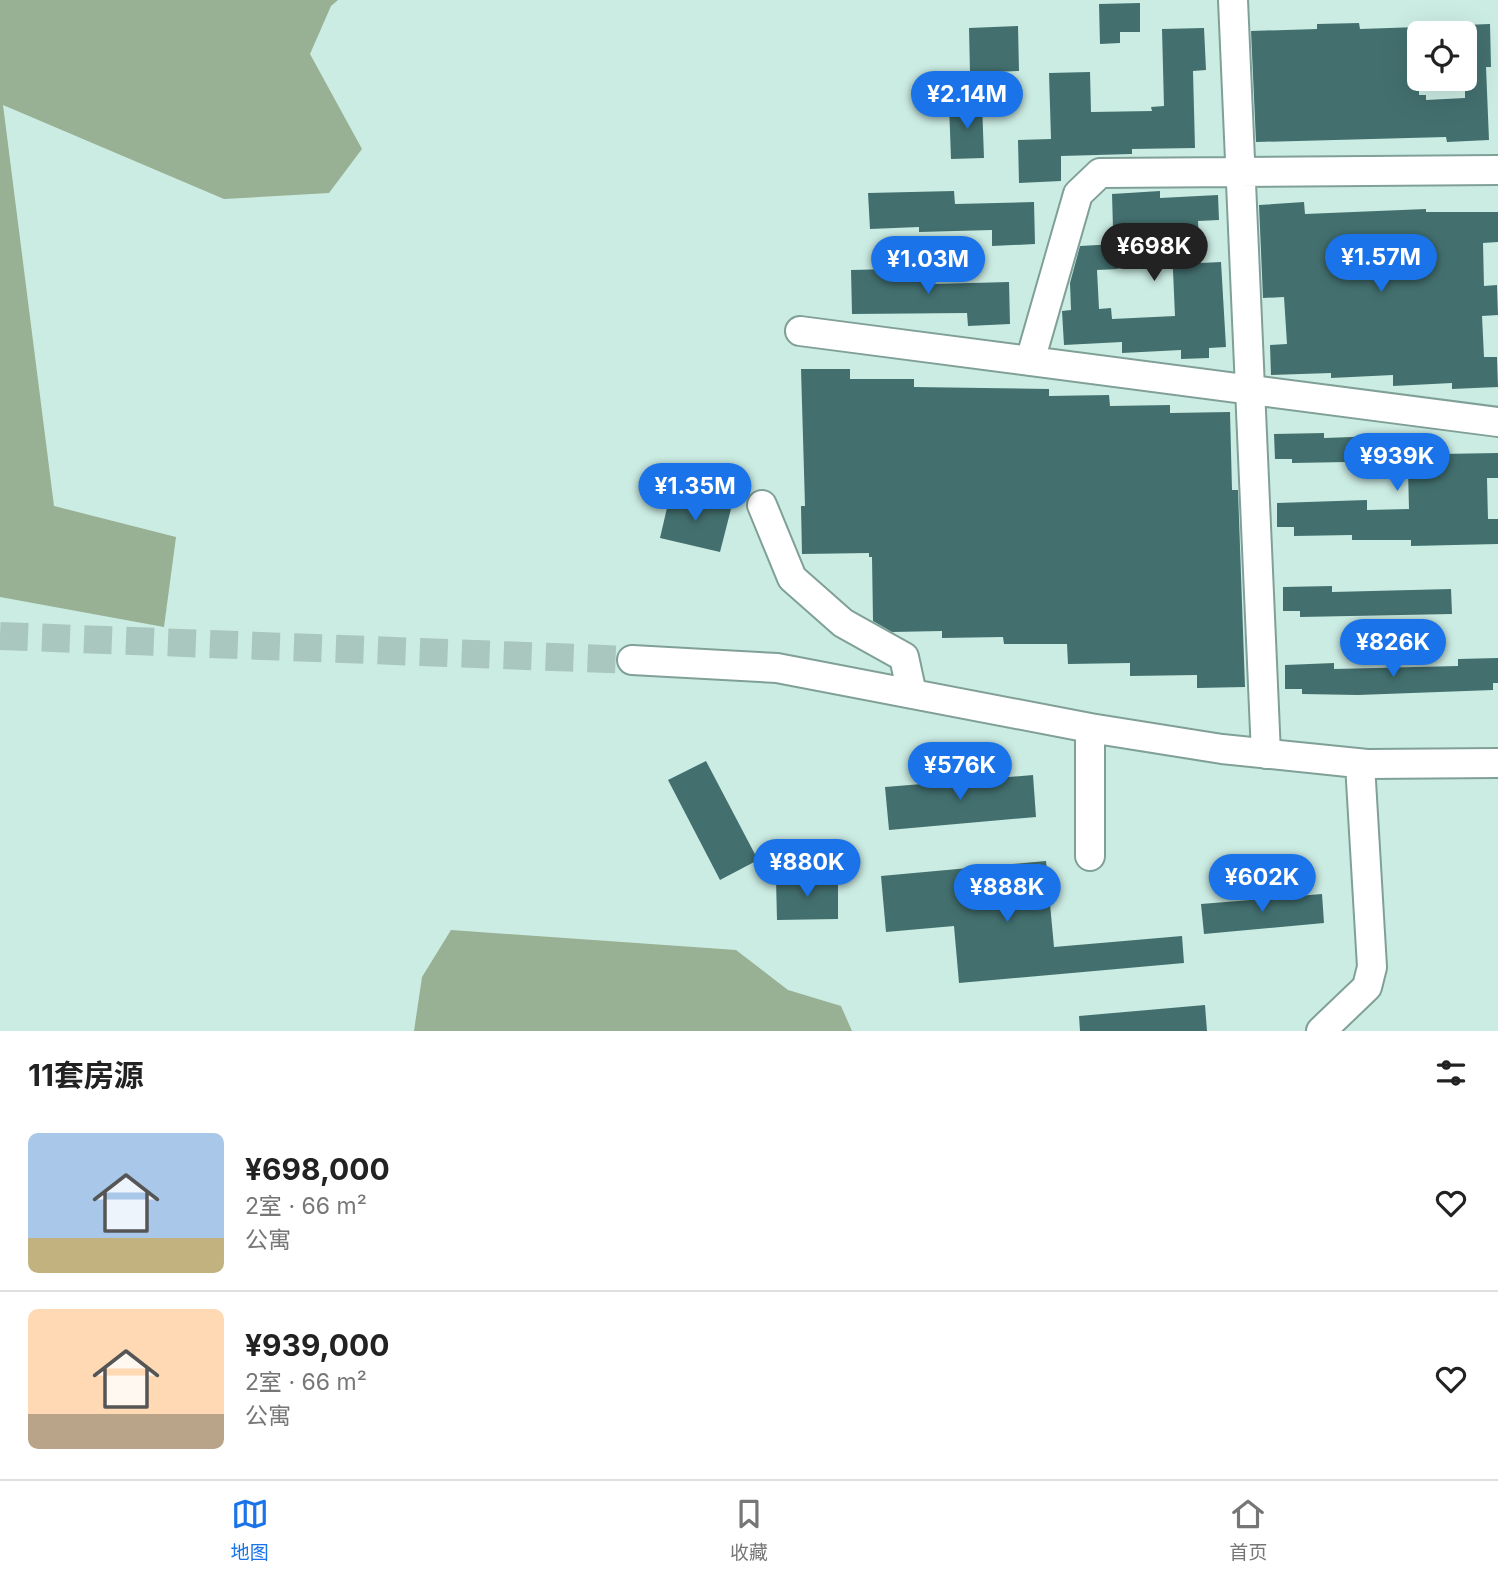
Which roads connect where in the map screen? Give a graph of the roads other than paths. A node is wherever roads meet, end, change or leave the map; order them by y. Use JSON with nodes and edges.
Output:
{"nodes":[{"id":1,"x":1233,"y":0,"type":"edge"},
{"id":2,"x":1498,"y":170,"type":"edge"},
{"id":3,"x":1240,"y":172,"type":"junction"},
{"id":4,"x":800,"y":331,"type":"dead end"},
{"id":5,"x":1030,"y":361,"type":"junction"},
{"id":6,"x":1251,"y":389,"type":"junction"},
{"id":7,"x":1498,"y":422,"type":"edge"},
{"id":8,"x":762,"y":505,"type":"dead end"},
{"id":9,"x":632,"y":660,"type":"tunnel mouth"},
{"id":10,"x":912,"y":694,"type":"junction"},
{"id":11,"x":1090,"y":728,"type":"junction"},
{"id":12,"x":1266,"y":754,"type":"junction"},
{"id":13,"x":1498,"y":762,"type":"edge"},
{"id":14,"x":1360,"y":764,"type":"junction"},
{"id":15,"x":1090,"y":856,"type":"dead end"},
{"id":16,"x":1321,"y":1031,"type":"edge"}],
"edges":[{"from":1,"to":3,"type":"street"},
{"from":2,"to":3,"type":"street"},
{"from":3,"to":5,"type":"street"},
{"from":3,"to":6,"type":"street"},
{"from":4,"to":5,"type":"street"},
{"from":5,"to":6,"type":"street"},
{"from":6,"to":7,"type":"street"},
{"from":6,"to":12,"type":"street"},
{"from":8,"to":10,"type":"street"},
{"from":9,"to":10,"type":"street"},
{"from":10,"to":11,"type":"street"},
{"from":11,"to":12,"type":"street"},
{"from":11,"to":15,"type":"street"},
{"from":12,"to":14,"type":"street"},
{"from":13,"to":14,"type":"street"},
{"from":14,"to":16,"type":"street"}]}
